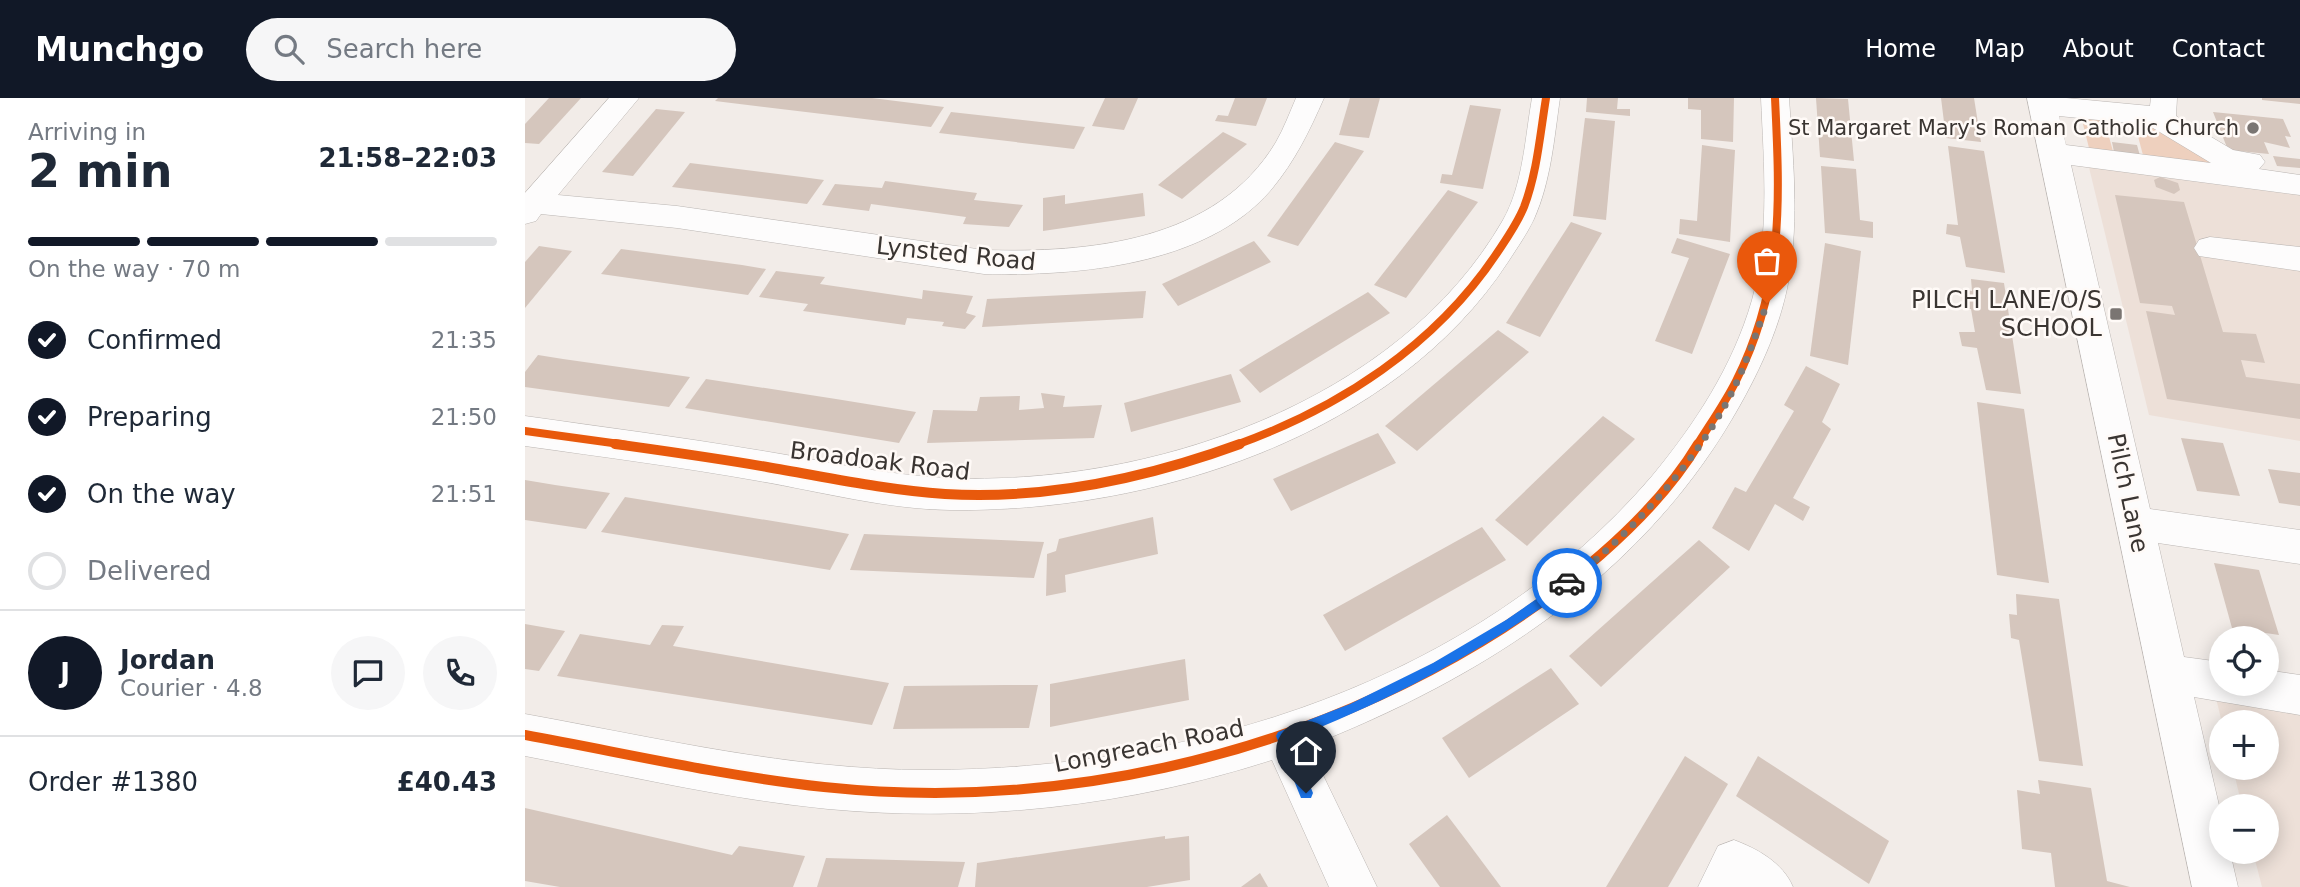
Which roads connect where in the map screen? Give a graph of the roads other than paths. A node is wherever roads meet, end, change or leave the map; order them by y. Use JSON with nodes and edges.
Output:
{"nodes":[{"id":1,"x":625,"y":98,"type":"edge"},
{"id":2,"x":1310,"y":98,"type":"edge"},
{"id":3,"x":1546,"y":98,"type":"edge"},
{"id":4,"x":1776,"y":98,"type":"edge"},
{"id":5,"x":2042,"y":101,"type":"edge"},
{"id":6,"x":2159,"y":107,"type":"edge"},
{"id":7,"x":2053,"y":153,"type":"junction"},
{"id":8,"x":2300,"y":173,"type":"edge"},
{"id":9,"x":2300,"y":185,"type":"edge"},
{"id":10,"x":530,"y":208,"type":"edge"},
{"id":11,"x":2210,"y":248,"type":"dead end"},
{"id":12,"x":2300,"y":259,"type":"edge"},
{"id":13,"x":525,"y":431,"type":"edge"},
{"id":14,"x":2134,"y":523,"type":"junction"},
{"id":15,"x":2300,"y":547,"type":"edge"},
{"id":16,"x":2168,"y":674,"type":"junction"},
{"id":17,"x":2209,"y":680,"type":"edge"},
{"id":18,"x":2279,"y":692,"type":"edge"},
{"id":19,"x":2300,"y":695,"type":"edge"},
{"id":20,"x":525,"y":735,"type":"edge"},
{"id":21,"x":1283,"y":736,"type":"junction"},
{"id":22,"x":1354,"y":887,"type":"edge"},
{"id":23,"x":1721,"y":887,"type":"edge"},
{"id":24,"x":1770,"y":887,"type":"edge"},
{"id":25,"x":2215,"y":887,"type":"edge"}],
"edges":[{"from":1,"to":10,"type":"street"},
{"from":2,"to":10,"type":"street","name":"Lynsted Road"},
{"from":3,"to":13,"type":"street","name":"Broadoak Road"},
{"from":4,"to":21,"type":"street","name":"Longreach Road"},
{"from":5,"to":6,"type":"street"},
{"from":5,"to":7,"type":"street","name":"Pilch Lane"},
{"from":6,"to":8,"type":"street"},
{"from":7,"to":9,"type":"street"},
{"from":7,"to":14,"type":"street","name":"Pilch Lane"},
{"from":11,"to":12,"type":"street"},
{"from":14,"to":15,"type":"street"},
{"from":14,"to":16,"type":"street","name":"Pilch Lane"},
{"from":16,"to":17,"type":"street"},
{"from":16,"to":25,"type":"street","name":"Pilch Lane"},
{"from":18,"to":19,"type":"street"},
{"from":20,"to":21,"type":"street","name":"Longreach Road"},
{"from":21,"to":22,"type":"street"},
{"from":23,"to":24,"type":"street"}]}
